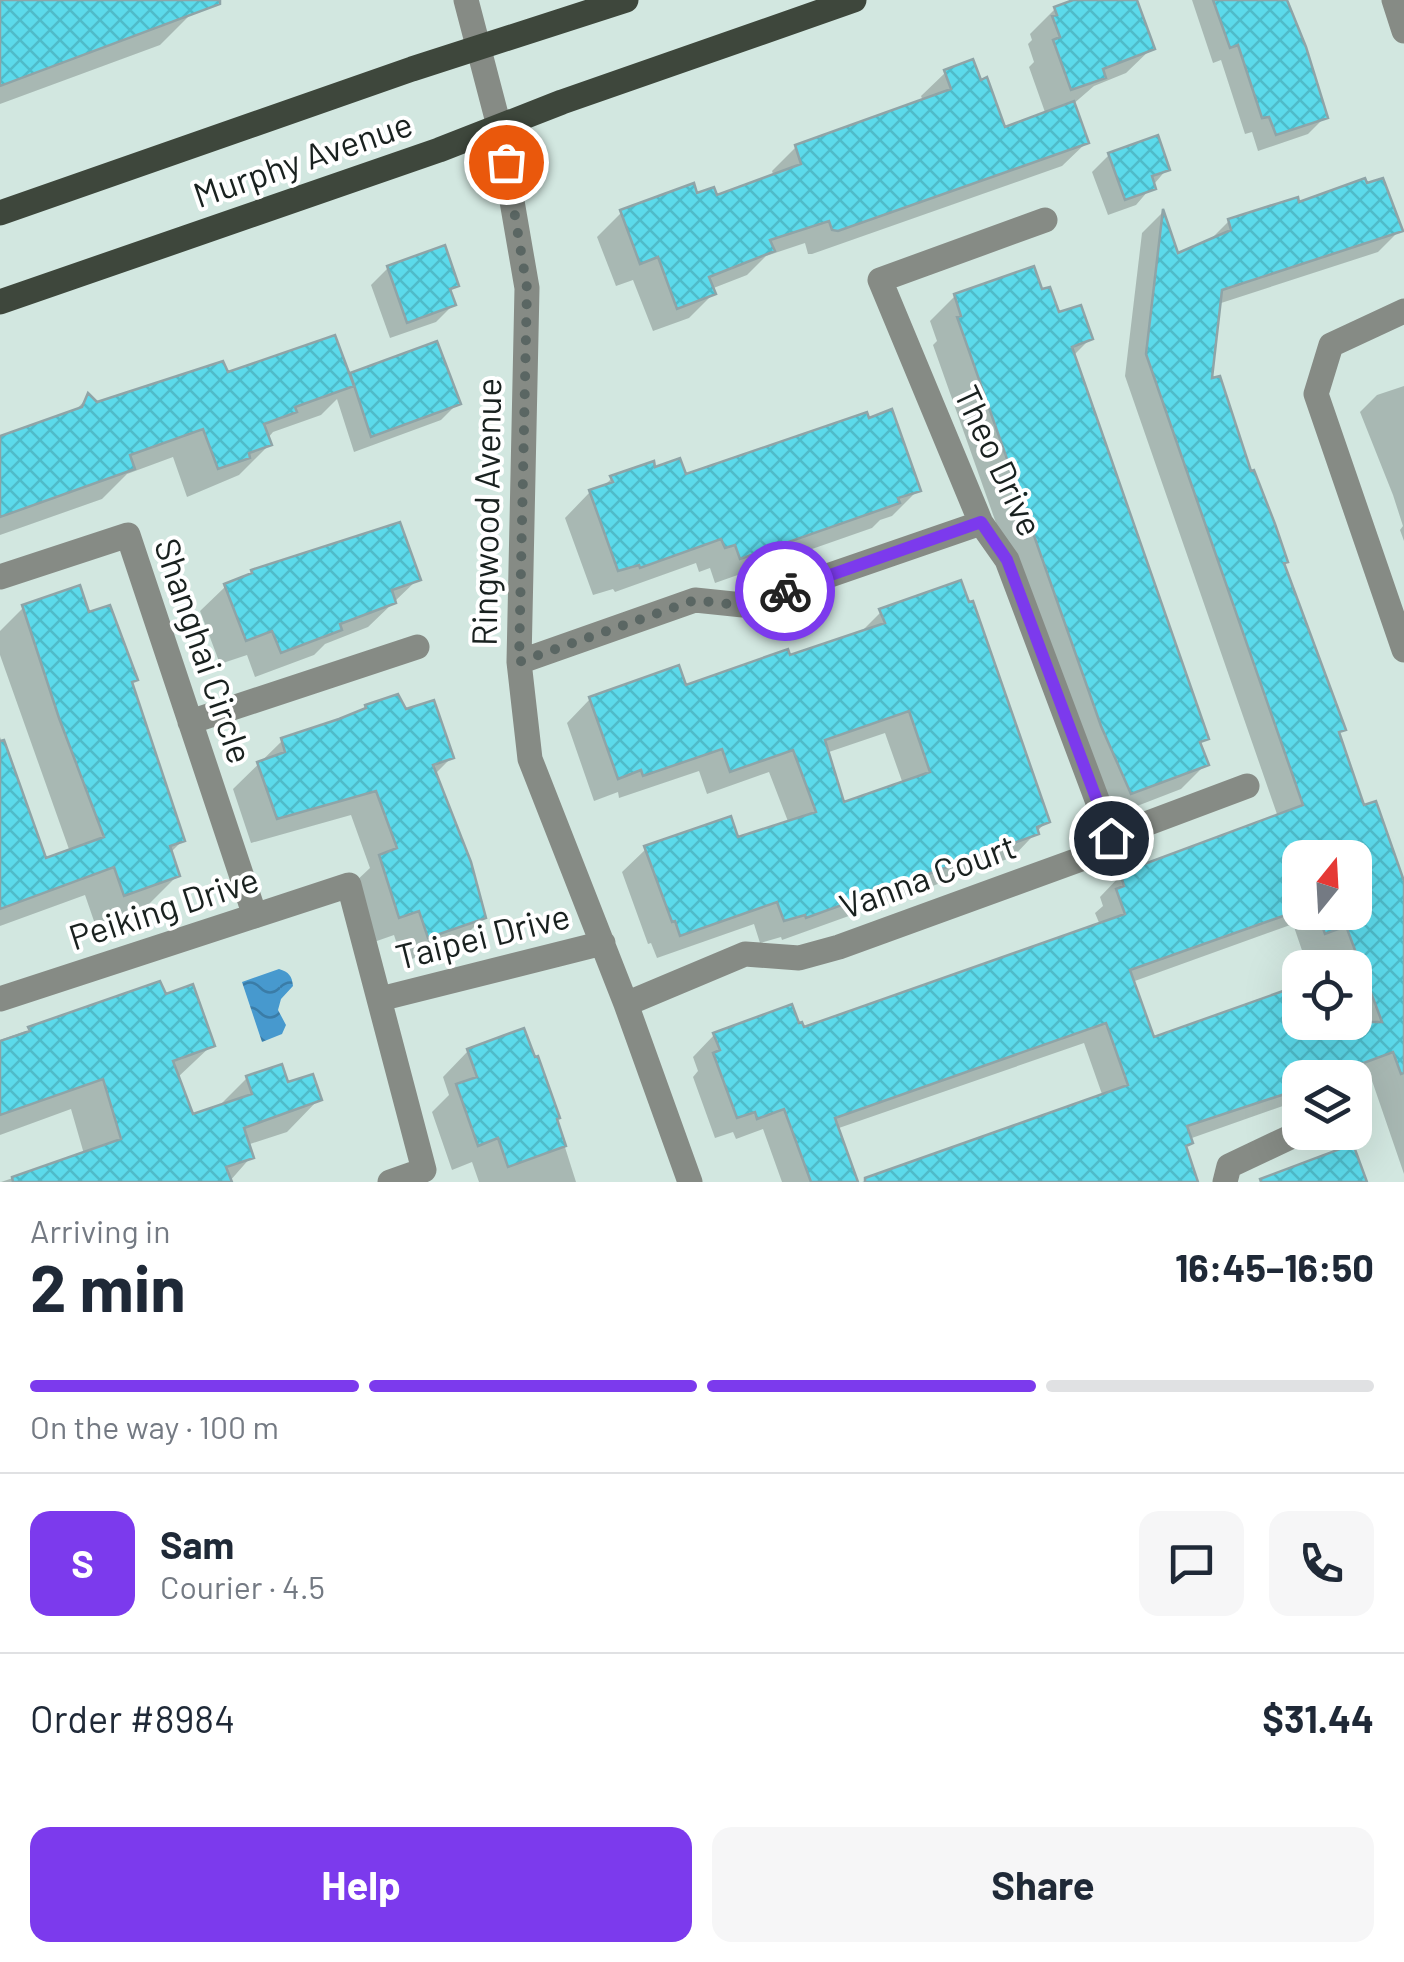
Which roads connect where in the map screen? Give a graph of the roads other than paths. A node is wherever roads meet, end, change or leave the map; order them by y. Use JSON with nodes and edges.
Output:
{"nodes":[{"id":1,"x":466,"y":0,"type":"edge"},
{"id":2,"x":626,"y":0,"type":"edge"},
{"id":3,"x":854,"y":0,"type":"edge"},
{"id":4,"x":1394,"y":0,"type":"edge"},
{"id":5,"x":1404,"y":31,"type":"edge"},
{"id":6,"x":478,"y":49,"type":"junction"},
{"id":7,"x":499,"y":126,"type":"junction"},
{"id":8,"x":0,"y":212,"type":"edge"},
{"id":9,"x":1044,"y":220,"type":"dead end"},
{"id":10,"x":0,"y":302,"type":"edge"},
{"id":11,"x":1404,"y":311,"type":"edge"},
{"id":12,"x":981,"y":522,"type":"junction"},
{"id":13,"x":0,"y":577,"type":"edge"},
{"id":14,"x":417,"y":647,"type":"dead end"},
{"id":15,"x":1404,"y":650,"type":"edge"},
{"id":16,"x":519,"y":662,"type":"junction"},
{"id":17,"x":190,"y":722,"type":"junction"},
{"id":18,"x":1246,"y":786,"type":"dead end"},
{"id":19,"x":1111,"y":838,"type":"junction"},
{"id":20,"x":349,"y":884,"type":"joint"},
{"id":21,"x":255,"y":916,"type":"junction"},
{"id":22,"x":603,"y":943,"type":"junction"},
{"id":23,"x":380,"y":999,"type":"junction"},
{"id":24,"x":0,"y":1000,"type":"edge"},
{"id":25,"x":626,"y":1004,"type":"junction"},
{"id":26,"x":1282,"y":1141,"type":"edge"},
{"id":27,"x":390,"y":1182,"type":"edge"},
{"id":28,"x":690,"y":1182,"type":"edge"},
{"id":29,"x":1224,"y":1182,"type":"edge"}],
"edges":[{"from":1,"to":6,"type":"street","name":"Ringwood Avenue"},
{"from":2,"to":6,"type":"main road","name":"Murphy Avenue"},
{"from":3,"to":7,"type":"main road","name":"Murphy Avenue"},
{"from":4,"to":5,"type":"street"},
{"from":6,"to":7,"type":"street","name":"Ringwood Avenue"},
{"from":6,"to":8,"type":"main road","name":"Murphy Avenue"},
{"from":7,"to":10,"type":"main road","name":"Murphy Avenue"},
{"from":7,"to":16,"type":"street","name":"Ringwood Avenue"},
{"from":9,"to":12,"type":"street","name":"Theo Drive"},
{"from":11,"to":15,"type":"street"},
{"from":12,"to":16,"type":"street"},
{"from":12,"to":19,"type":"street","name":"Theo Drive"},
{"from":13,"to":17,"type":"street","name":"Shanghai Circle"},
{"from":14,"to":17,"type":"street"},
{"from":16,"to":22,"type":"street","name":"Ringwood Avenue"},
{"from":17,"to":21,"type":"street","name":"Shanghai Circle"},
{"from":18,"to":19,"type":"street","name":"Vanna Court"},
{"from":19,"to":25,"type":"street","name":"Vanna Court"},
{"from":20,"to":21,"type":"street","name":"Peiking Drive"},
{"from":20,"to":23,"type":"street","name":"Taipei Drive"},
{"from":21,"to":24,"type":"street","name":"Peiking Drive"},
{"from":22,"to":23,"type":"street","name":"Taipei Drive"},
{"from":22,"to":25,"type":"street","name":"Ringwood Avenue"},
{"from":23,"to":27,"type":"street","name":"Taipei Drive"},
{"from":25,"to":28,"type":"street","name":"Ringwood Avenue"},
{"from":26,"to":29,"type":"street"}]}
